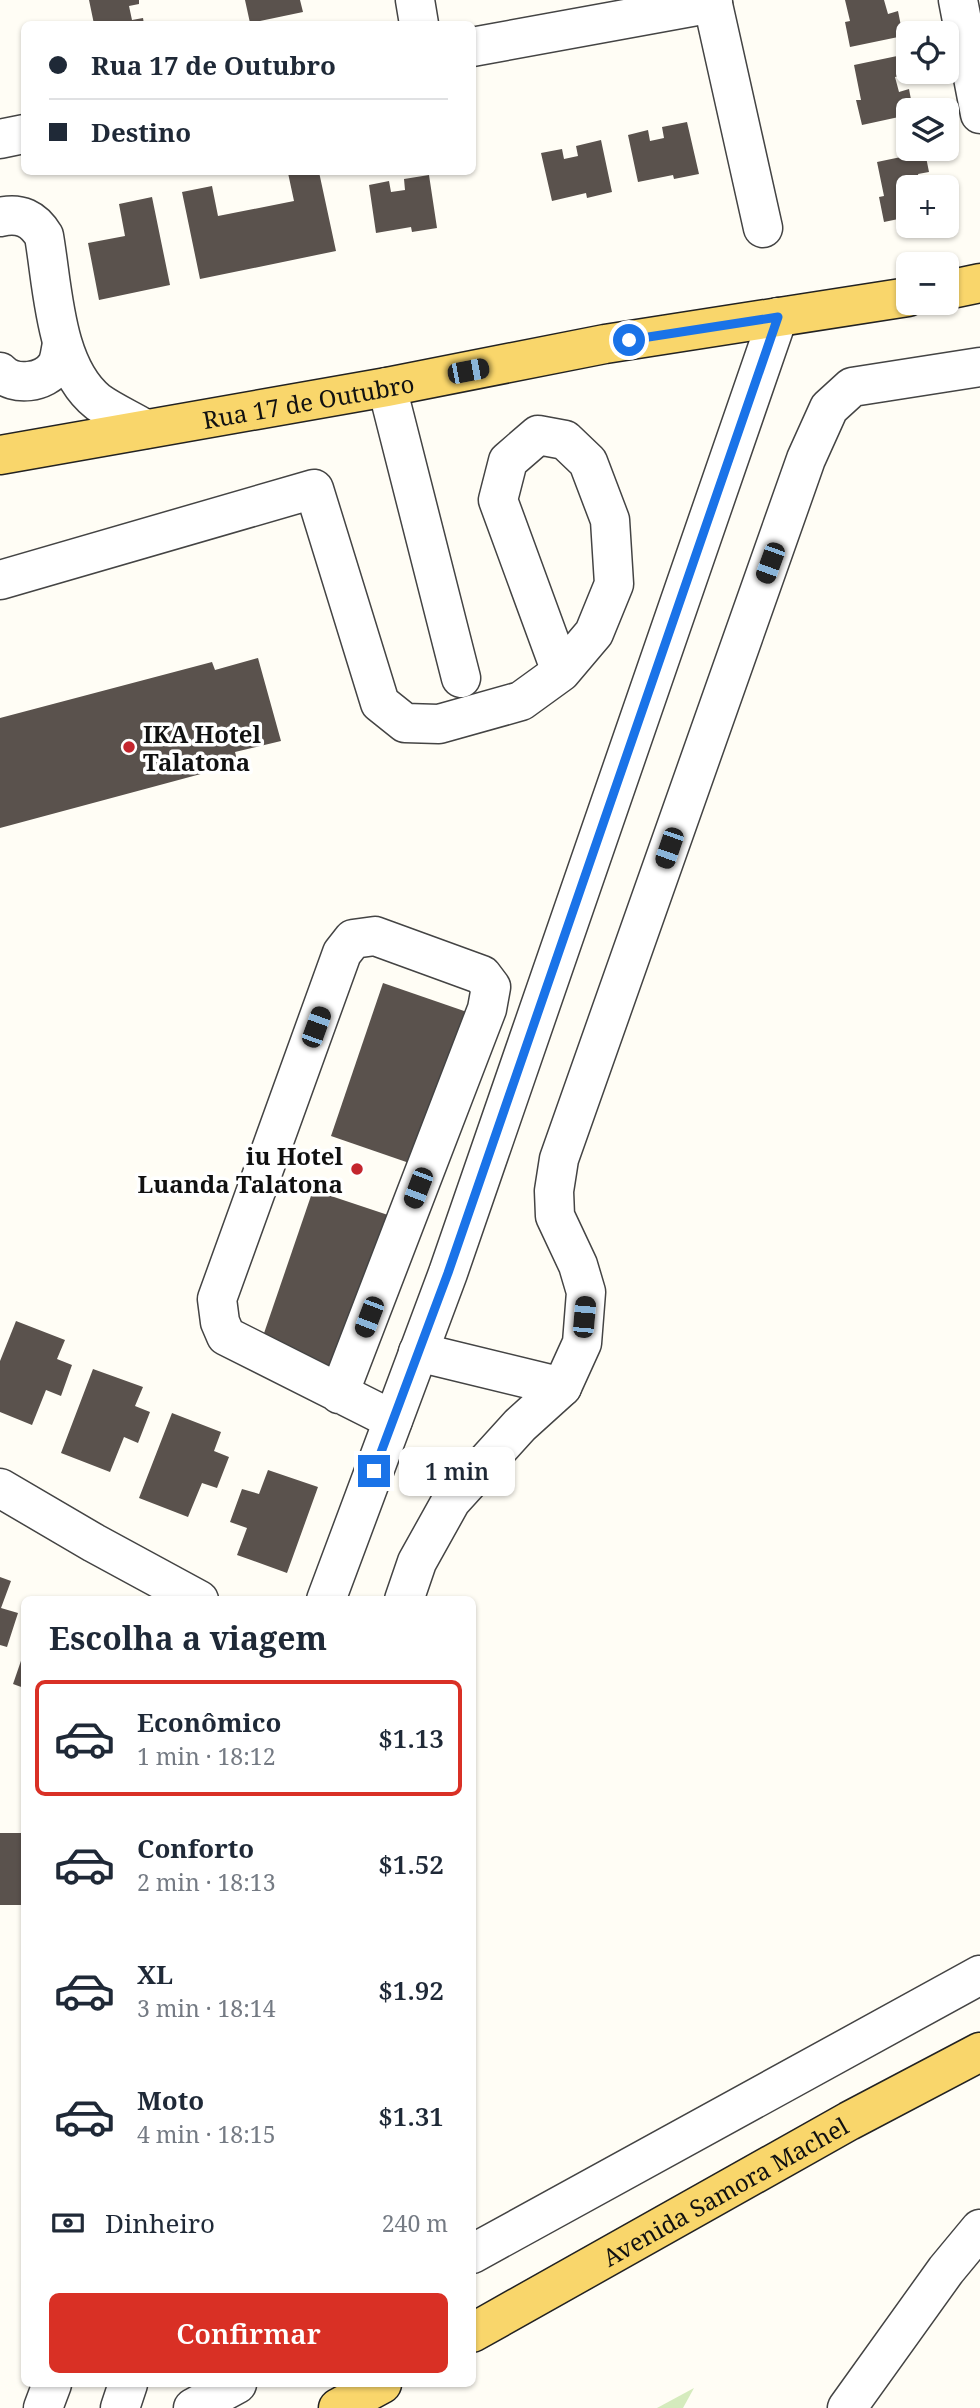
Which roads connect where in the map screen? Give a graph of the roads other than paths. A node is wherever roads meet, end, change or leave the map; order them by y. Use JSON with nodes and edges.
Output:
{"nodes":[{"id":1,"x":415,"y":0,"type":"edge"},
{"id":2,"x":958,"y":0,"type":"edge"},
{"id":3,"x":712,"y":1,"type":"edge"},
{"id":4,"x":418,"y":21,"type":"edge"},
{"id":5,"x":476,"y":46,"type":"edge"},
{"id":6,"x":980,"y":114,"type":"edge"},
{"id":7,"x":21,"y":135,"type":"edge"},
{"id":8,"x":0,"y":139,"type":"edge"},
{"id":9,"x":1,"y":213,"type":"edge"},
{"id":10,"x":763,"y":228,"type":"dead end"},
{"id":11,"x":980,"y":283,"type":"edge"},
{"id":12,"x":959,"y":287,"type":"edge"},
{"id":13,"x":896,"y":299,"type":"edge"},
{"id":14,"x":778,"y":317,"type":"junction"},
{"id":15,"x":62,"y":344,"type":"junction"},
{"id":16,"x":980,"y":367,"type":"edge"},
{"id":17,"x":0,"y":372,"type":"edge"},
{"id":18,"x":387,"y":387,"type":"junction"},
{"id":19,"x":145,"y":429,"type":"junction"},
{"id":20,"x":0,"y":455,"type":"edge"},
{"id":21,"x":0,"y":580,"type":"edge"},
{"id":22,"x":561,"y":672,"type":"junction"},
{"id":23,"x":461,"y":678,"type":"dead end"},
{"id":24,"x":418,"y":1352,"type":"junction"},
{"id":25,"x":562,"y":1387,"type":"junction"},
{"id":26,"x":339,"y":1394,"type":"junction"},
{"id":27,"x":393,"y":1420,"type":"junction"},
{"id":28,"x":0,"y":1488,"type":"edge"},
{"id":29,"x":0,"y":1508,"type":"edge"},
{"id":30,"x":94,"y":1544,"type":"junction"},
{"id":31,"x":192,"y":1596,"type":"edge"},
{"id":32,"x":327,"y":1596,"type":"edge"},
{"id":33,"x":405,"y":1596,"type":"edge"},
{"id":34,"x":980,"y":1975,"type":"edge"},
{"id":35,"x":980,"y":2052,"type":"edge"},
{"id":36,"x":980,"y":2229,"type":"edge"},
{"id":37,"x":476,"y":2252,"type":"edge"},
{"id":38,"x":476,"y":2331,"type":"edge"},
{"id":39,"x":51,"y":2387,"type":"edge"},
{"id":40,"x":67,"y":2387,"type":"edge"},
{"id":41,"x":127,"y":2387,"type":"edge"},
{"id":42,"x":232,"y":2387,"type":"edge"},
{"id":43,"x":376,"y":2387,"type":"edge"},
{"id":44,"x":43,"y":2408,"type":"edge"},
{"id":45,"x":65,"y":2408,"type":"edge"},
{"id":46,"x":120,"y":2408,"type":"edge"},
{"id":47,"x":193,"y":2408,"type":"edge"},
{"id":48,"x":338,"y":2408,"type":"edge"},
{"id":49,"x":847,"y":2408,"type":"edge"}],
"edges":[{"from":1,"to":4,"type":"street"},
{"from":2,"to":6,"type":"street"},
{"from":3,"to":5,"type":"street"},
{"from":3,"to":10,"type":"street"},
{"from":7,"to":8,"type":"street"},
{"from":9,"to":15,"type":"street"},
{"from":11,"to":12,"type":"main road"},
{"from":13,"to":14,"type":"main road","name":"Rua 17 de Outubro"},
{"from":14,"to":18,"type":"main road","name":"Rua 17 de Outubro"},
{"from":14,"to":24,"type":"street"},
{"from":15,"to":17,"type":"street"},
{"from":15,"to":19,"type":"street"},
{"from":16,"to":25,"type":"street"},
{"from":18,"to":19,"type":"main road","name":"Rua 17 de Outubro"},
{"from":18,"to":23,"type":"street"},
{"from":19,"to":20,"type":"main road","name":"Rua 17 de Outubro"},
{"from":21,"to":22,"type":"street"},
{"from":22,"to":22,"type":"street"},
{"from":24,"to":25,"type":"street"},
{"from":24,"to":27,"type":"street"},
{"from":25,"to":33,"type":"street"},
{"from":26,"to":26,"type":"street"},
{"from":26,"to":27,"type":"street"},
{"from":27,"to":32,"type":"street"},
{"from":28,"to":30,"type":"street"},
{"from":29,"to":30,"type":"street"},
{"from":30,"to":31,"type":"street"},
{"from":34,"to":37,"type":"street"},
{"from":35,"to":38,"type":"main road","name":"Avenida Samora Machel"},
{"from":36,"to":49,"type":"street"},
{"from":39,"to":44,"type":"street"},
{"from":40,"to":45,"type":"street"},
{"from":41,"to":46,"type":"street"},
{"from":42,"to":47,"type":"street"},
{"from":43,"to":48,"type":"main road"}]}
